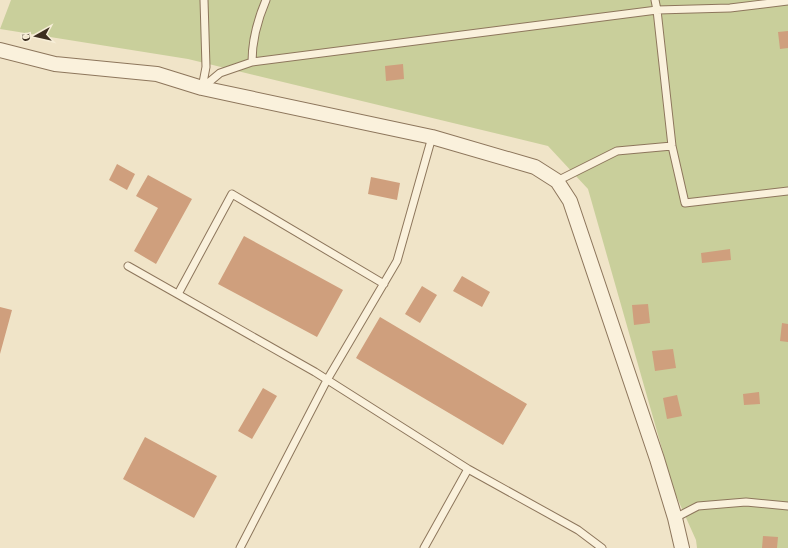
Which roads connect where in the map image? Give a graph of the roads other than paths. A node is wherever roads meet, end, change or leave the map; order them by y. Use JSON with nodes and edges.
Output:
{"nodes":[{"id":1,"x":204,"y":0,"type":"edge"},
{"id":2,"x":266,"y":0,"type":"edge"},
{"id":3,"x":655,"y":0,"type":"edge"},
{"id":4,"x":788,"y":1,"type":"edge"},
{"id":5,"x":657,"y":10,"type":"junction"},
{"id":6,"x":0,"y":50,"type":"edge"},
{"id":7,"x":252,"y":62,"type":"junction"},
{"id":8,"x":202,"y":88,"type":"junction"},
{"id":9,"x":432,"y":137,"type":"junction"},
{"id":10,"x":672,"y":146,"type":"junction"},
{"id":11,"x":557,"y":181,"type":"junction"},
{"id":12,"x":788,"y":191,"type":"edge"},
{"id":13,"x":128,"y":266,"type":"dead end"},
{"id":14,"x":384,"y":284,"type":"junction"},
{"id":15,"x":178,"y":294,"type":"junction"},
{"id":16,"x":327,"y":380,"type":"junction"},
{"id":17,"x":468,"y":469,"type":"junction"},
{"id":18,"x":788,"y":506,"type":"edge"},
{"id":19,"x":675,"y":518,"type":"junction"},
{"id":20,"x":240,"y":548,"type":"edge"},
{"id":21,"x":424,"y":548,"type":"edge"},
{"id":22,"x":602,"y":548,"type":"edge"},
{"id":23,"x":682,"y":548,"type":"edge"}],
"edges":[{"from":1,"to":8,"type":"lane"},
{"from":2,"to":7,"type":"lane"},
{"from":3,"to":5,"type":"lane"},
{"from":4,"to":5,"type":"lane"},
{"from":5,"to":7,"type":"lane"},
{"from":5,"to":10,"type":"lane"},
{"from":6,"to":8,"type":"street"},
{"from":7,"to":8,"type":"lane"},
{"from":8,"to":9,"type":"street"},
{"from":9,"to":11,"type":"street"},
{"from":9,"to":14,"type":"lane"},
{"from":10,"to":11,"type":"lane"},
{"from":10,"to":12,"type":"lane"},
{"from":11,"to":19,"type":"street"},
{"from":13,"to":15,"type":"lane"},
{"from":14,"to":15,"type":"lane"},
{"from":14,"to":16,"type":"lane"},
{"from":15,"to":16,"type":"lane"},
{"from":16,"to":17,"type":"lane"},
{"from":16,"to":20,"type":"lane"},
{"from":17,"to":21,"type":"lane"},
{"from":17,"to":22,"type":"lane"},
{"from":18,"to":19,"type":"lane"},
{"from":19,"to":23,"type":"street"}]}
